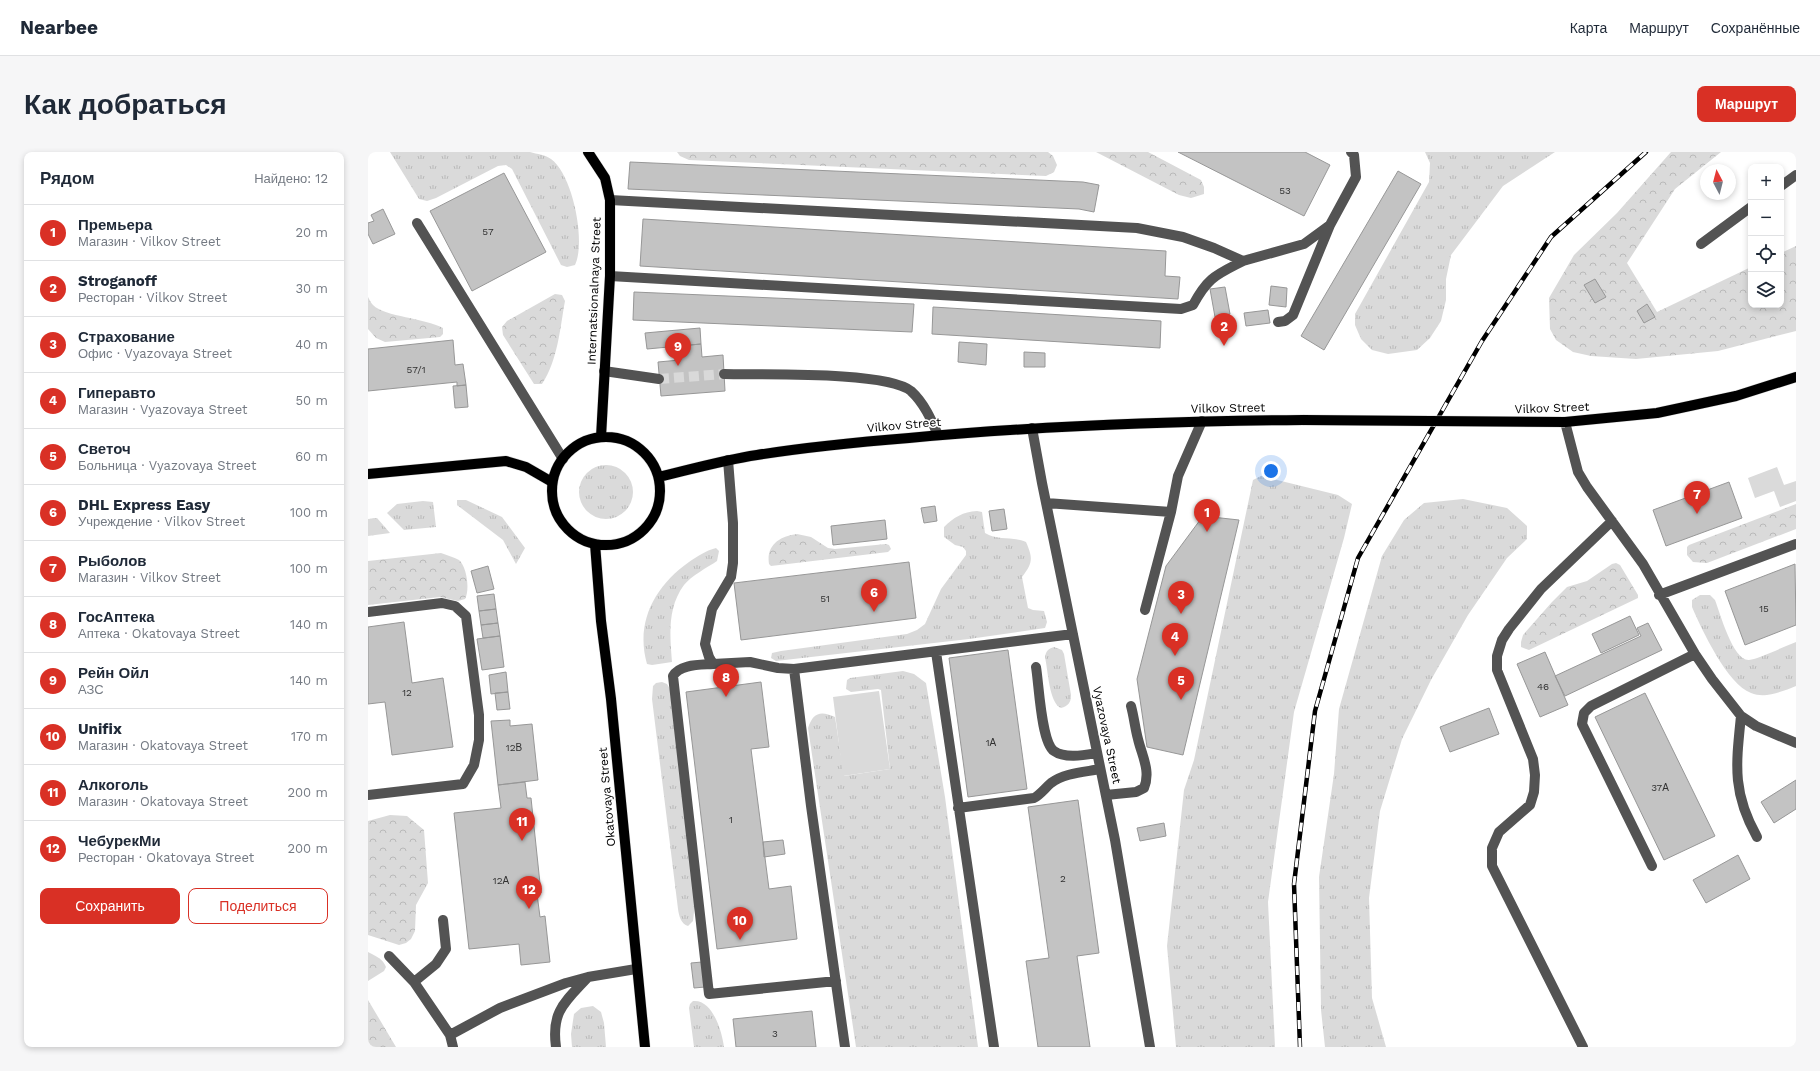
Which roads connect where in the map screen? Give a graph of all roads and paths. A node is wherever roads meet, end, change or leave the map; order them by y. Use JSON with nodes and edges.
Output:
{"nodes":[{"id":1,"x":588,"y":152,"type":"edge"},
{"id":2,"x":1354,"y":153,"type":"edge"},
{"id":3,"x":1796,"y":175,"type":"edge"},
{"id":4,"x":1784,"y":184,"type":"edge"},
{"id":5,"x":610,"y":200,"type":"junction"},
{"id":6,"x":1748,"y":210,"type":"edge"},
{"id":7,"x":417,"y":223,"type":"dead end"},
{"id":8,"x":1330,"y":225,"type":"junction"},
{"id":9,"x":1701,"y":244,"type":"dead end"},
{"id":10,"x":1243,"y":261,"type":"junction"},
{"id":11,"x":610,"y":276,"type":"junction"},
{"id":12,"x":1278,"y":322,"type":"dead end"},
{"id":13,"x":604,"y":371,"type":"junction"},
{"id":14,"x":724,"y":374,"type":"tunnel mouth"},
{"id":15,"x":1796,"y":377,"type":"edge"},
{"id":16,"x":659,"y":379,"type":"tunnel mouth"},
{"id":17,"x":1202,"y":421,"type":"junction"},
{"id":18,"x":1566,"y":422,"type":"junction"},
{"id":19,"x":1032,"y":428,"type":"junction"},
{"id":20,"x":938,"y":435,"type":"junction"},
{"id":21,"x":601,"y":437,"type":"junction"},
{"id":22,"x":563,"y":459,"type":"junction"},
{"id":23,"x":728,"y":460,"type":"junction"},
{"id":24,"x":368,"y":474,"type":"edge"},
{"id":25,"x":659,"y":477,"type":"junction"},
{"id":26,"x":552,"y":482,"type":"junction"},
{"id":27,"x":1046,"y":503,"type":"junction"},
{"id":28,"x":1171,"y":512,"type":"junction"},
{"id":29,"x":1612,"y":521,"type":"junction"},
{"id":30,"x":595,"y":544,"type":"junction"},
{"id":31,"x":1796,"y":544,"type":"edge"},
{"id":32,"x":1659,"y":595,"type":"junction"},
{"id":33,"x":1145,"y":610,"type":"dead end"},
{"id":34,"x":368,"y":612,"type":"edge"},
{"id":35,"x":1073,"y":634,"type":"junction"},
{"id":36,"x":936,"y":652,"type":"junction"},
{"id":37,"x":1695,"y":654,"type":"junction"},
{"id":38,"x":713,"y":664,"type":"junction"},
{"id":39,"x":1036,"y":667,"type":"dead end"},
{"id":40,"x":794,"y":669,"type":"junction"},
{"id":41,"x":1132,"y":706,"type":"dead end"},
{"id":42,"x":1741,"y":716,"type":"junction"},
{"id":43,"x":1796,"y":743,"type":"edge"},
{"id":44,"x":1097,"y":753,"type":"junction"},
{"id":45,"x":1100,"y":769,"type":"junction"},
{"id":46,"x":1106,"y":795,"type":"junction"},
{"id":47,"x":368,"y":796,"type":"edge"},
{"id":48,"x":958,"y":808,"type":"junction"},
{"id":49,"x":1757,"y":837,"type":"dead end"},
{"id":50,"x":1652,"y":866,"type":"dead end"},
{"id":51,"x":443,"y":920,"type":"dead end"},
{"id":52,"x":389,"y":956,"type":"dead end"},
{"id":53,"x":636,"y":969,"type":"junction"},
{"id":54,"x":588,"y":977,"type":"junction"},
{"id":55,"x":836,"y":981,"type":"junction"},
{"id":56,"x":414,"y":982,"type":"junction"},
{"id":57,"x":450,"y":1035,"type":"junction"},
{"id":58,"x":453,"y":1047,"type":"edge"},
{"id":59,"x":556,"y":1047,"type":"edge"},
{"id":60,"x":645,"y":1047,"type":"edge"},
{"id":61,"x":845,"y":1047,"type":"edge"},
{"id":62,"x":994,"y":1047,"type":"edge"},
{"id":63,"x":1150,"y":1047,"type":"edge"},
{"id":64,"x":1583,"y":1047,"type":"edge"}],
"edges":[{"from":1,"to":5,"type":"main road","name":"Internatsionalnaya Street"},
{"from":2,"to":8,"type":"street"},
{"from":3,"to":4,"type":"street"},
{"from":5,"to":10,"type":"street"},
{"from":5,"to":11,"type":"main road","name":"Internatsionalnaya Street"},
{"from":6,"to":9,"type":"street"},
{"from":7,"to":22,"type":"street"},
{"from":8,"to":10,"type":"street"},
{"from":8,"to":12,"type":"street"},
{"from":10,"to":11,"type":"street"},
{"from":11,"to":13,"type":"main road","name":"Internatsionalnaya Street"},
{"from":13,"to":16,"type":"street"},
{"from":13,"to":21,"type":"main road","name":"Internatsionalnaya Street"},
{"from":14,"to":20,"type":"street"},
{"from":15,"to":18,"type":"main road","name":"Vilkov Street"},
{"from":17,"to":18,"type":"main road","name":"Vilkov Street","bridge":true},
{"from":17,"to":19,"type":"main road","name":"Vilkov Street"},
{"from":17,"to":28,"type":"street"},
{"from":18,"to":29,"type":"street"},
{"from":19,"to":20,"type":"main road","name":"Vilkov Street"},
{"from":19,"to":27,"type":"street","name":"Vyazovaya Street"},
{"from":20,"to":23,"type":"main road","name":"Vilkov Street"},
{"from":21,"to":22,"type":"main road"},
{"from":21,"to":25,"type":"main road"},
{"from":22,"to":26,"type":"main road"},
{"from":23,"to":25,"type":"main road","name":"Vilkov Street"},
{"from":23,"to":38,"type":"street"},
{"from":24,"to":26,"type":"main road"},
{"from":25,"to":30,"type":"main road"},
{"from":26,"to":30,"type":"main road"},
{"from":27,"to":28,"type":"street"},
{"from":27,"to":35,"type":"street","name":"Vyazovaya Street"},
{"from":28,"to":33,"type":"street"},
{"from":29,"to":32,"type":"street"},
{"from":29,"to":64,"type":"street"},
{"from":30,"to":53,"type":"main road","name":"Okatovaya Street"},
{"from":31,"to":32,"type":"street"},
{"from":32,"to":37,"type":"street"},
{"from":34,"to":47,"type":"street"},
{"from":35,"to":36,"type":"street"},
{"from":35,"to":44,"type":"street","name":"Vyazovaya Street"},
{"from":36,"to":40,"type":"street"},
{"from":36,"to":48,"type":"street"},
{"from":37,"to":42,"type":"street"},
{"from":37,"to":50,"type":"street"},
{"from":38,"to":40,"type":"street"},
{"from":38,"to":55,"type":"street"},
{"from":39,"to":44,"type":"street"},
{"from":40,"to":55,"type":"street"},
{"from":41,"to":46,"type":"street"},
{"from":42,"to":43,"type":"street"},
{"from":42,"to":49,"type":"street"},
{"from":44,"to":45,"type":"street","name":"Vyazovaya Street"},
{"from":45,"to":46,"type":"street","name":"Vyazovaya Street"},
{"from":45,"to":48,"type":"street"},
{"from":46,"to":63,"type":"street","name":"Vyazovaya Street"},
{"from":48,"to":62,"type":"street"},
{"from":51,"to":56,"type":"street"},
{"from":52,"to":56,"type":"street"},
{"from":53,"to":54,"type":"street"},
{"from":53,"to":60,"type":"main road","name":"Okatovaya Street"},
{"from":54,"to":57,"type":"street"},
{"from":54,"to":59,"type":"street"},
{"from":55,"to":61,"type":"street"},
{"from":56,"to":57,"type":"street"},
{"from":57,"to":58,"type":"street"}]}
